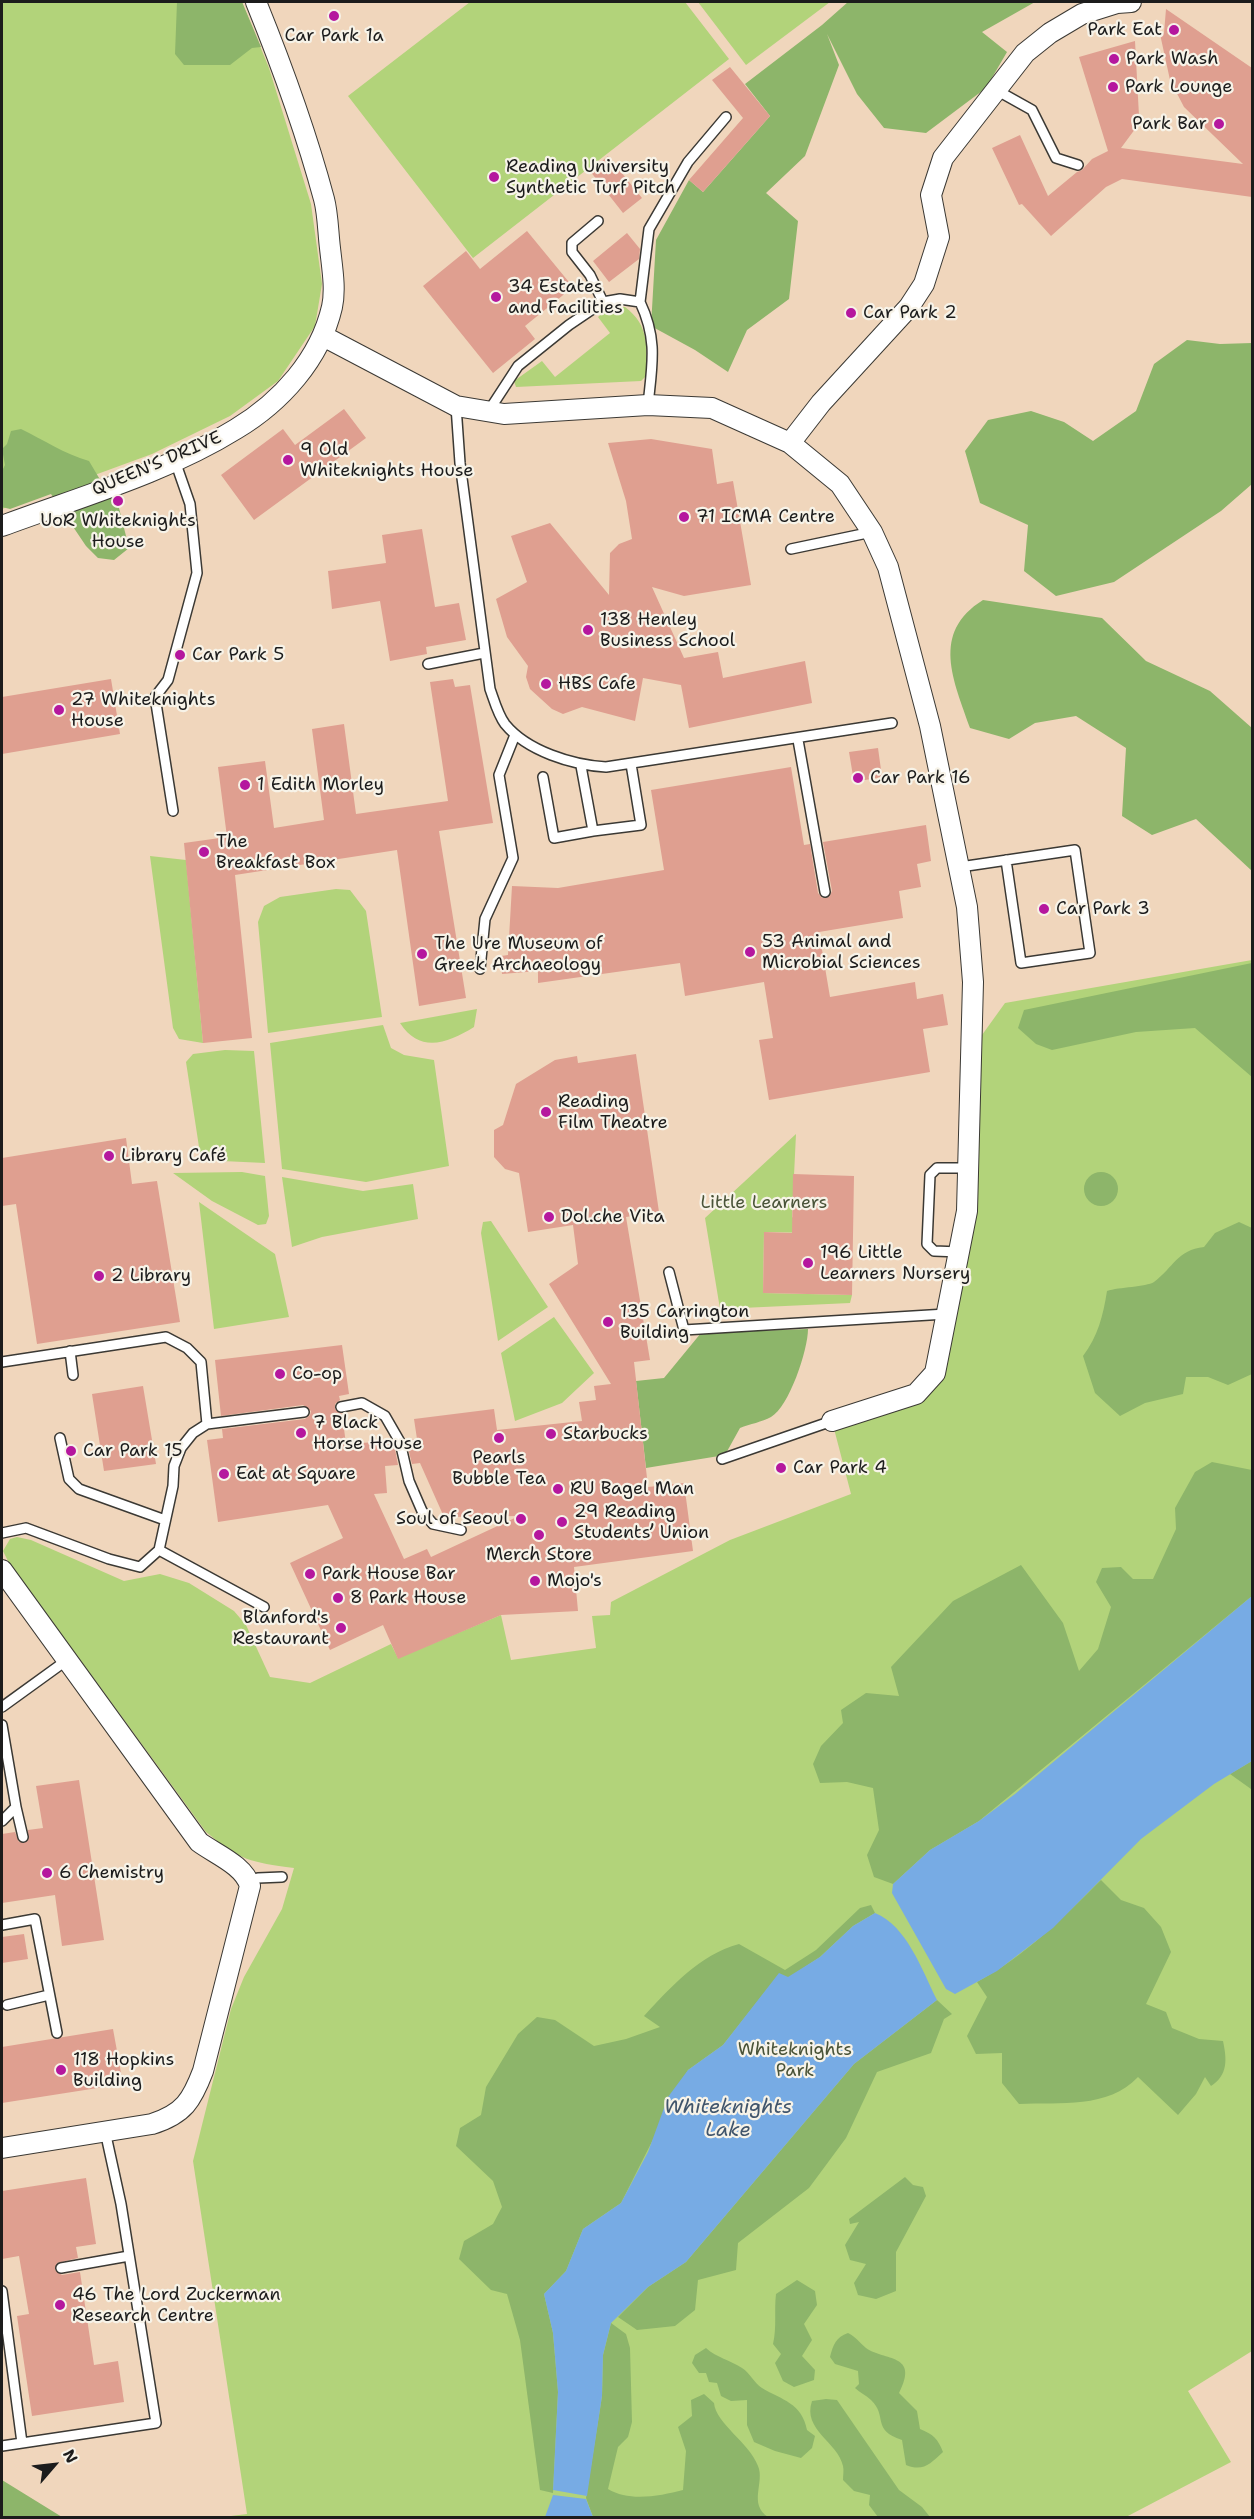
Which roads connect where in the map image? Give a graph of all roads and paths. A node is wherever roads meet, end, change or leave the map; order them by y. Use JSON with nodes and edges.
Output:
{"nodes":[{"id":1,"x":256,"y":2,"type":"edge"},
{"id":2,"x":1131,"y":2,"type":"edge"},
{"id":3,"x":998,"y":91,"type":"junction"},
{"id":4,"x":726,"y":117,"type":"dead end"},
{"id":5,"x":1078,"y":165,"type":"dead end"},
{"id":6,"x":598,"y":221,"type":"dead end"},
{"id":7,"x":603,"y":302,"type":"junction"},
{"id":8,"x":640,"y":302,"type":"junction"},
{"id":9,"x":323,"y":336,"type":"junction"},
{"id":10,"x":648,"y":405,"type":"junction"},
{"id":11,"x":456,"y":406,"type":"junction"},
{"id":12,"x":488,"y":412,"type":"junction"},
{"id":13,"x":790,"y":443,"type":"junction"},
{"id":14,"x":176,"y":461,"type":"junction"},
{"id":15,"x":2,"y":526,"type":"edge"},
{"id":16,"x":872,"y":532,"type":"junction"},
{"id":17,"x":791,"y":549,"type":"dead end"},
{"id":18,"x":484,"y":653,"type":"junction"},
{"id":19,"x":428,"y":664,"type":"dead end"},
{"id":20,"x":892,"y":723,"type":"dead end"},
{"id":21,"x":515,"y":735,"type":"junction"},
{"id":22,"x":798,"y":740,"type":"junction"},
{"id":23,"x":631,"y":764,"type":"junction"},
{"id":24,"x":581,"y":766,"type":"junction"},
{"id":25,"x":543,"y":777,"type":"dead end"},
{"id":26,"x":173,"y":810,"type":"dead end"},
{"id":27,"x":593,"y":831,"type":"junction"},
{"id":28,"x":1006,"y":860,"type":"junction"},
{"id":29,"x":960,"y":867,"type":"junction"},
{"id":30,"x":825,"y":892,"type":"dead end"},
{"id":31,"x":480,"y":969,"type":"dead end"},
{"id":32,"x":969,"y":1167,"type":"junction"},
{"id":33,"x":961,"y":1252,"type":"junction"},
{"id":34,"x":669,"y":1272,"type":"dead end"},
{"id":35,"x":949,"y":1314,"type":"junction"},
{"id":36,"x":69,"y":1351,"type":"junction"},
{"id":37,"x":2,"y":1362,"type":"edge"},
{"id":38,"x":73,"y":1375,"type":"dead end"},
{"id":39,"x":341,"y":1407,"type":"dead end"},
{"id":40,"x":304,"y":1412,"type":"dead end"},
{"id":41,"x":832,"y":1421,"type":"joint"},
{"id":42,"x":207,"y":1424,"type":"junction"},
{"id":43,"x":60,"y":1438,"type":"dead end"},
{"id":44,"x":722,"y":1460,"type":"dead end"},
{"id":45,"x":165,"y":1520,"type":"junction"},
{"id":46,"x":461,"y":1530,"type":"dead end"},
{"id":47,"x":2,"y":1533,"type":"edge"},
{"id":48,"x":159,"y":1550,"type":"junction"},
{"id":49,"x":2,"y":1570,"type":"edge"},
{"id":50,"x":264,"y":1606,"type":"dead end"},
{"id":51,"x":67,"y":1660,"type":"junction"},
{"id":52,"x":2,"y":1707,"type":"edge"},
{"id":53,"x":2,"y":1725,"type":"edge"},
{"id":54,"x":16,"y":1807,"type":"junction"},
{"id":55,"x":2,"y":1821,"type":"edge"},
{"id":56,"x":23,"y":1837,"type":"dead end"},
{"id":57,"x":282,"y":1877,"type":"dead end"},
{"id":58,"x":249,"y":1881,"type":"junction"},
{"id":59,"x":2,"y":1925,"type":"edge"},
{"id":60,"x":50,"y":1995,"type":"junction"},
{"id":61,"x":7,"y":2005,"type":"dead end"},
{"id":62,"x":57,"y":2033,"type":"dead end"},
{"id":63,"x":105,"y":2131,"type":"junction"},
{"id":64,"x":2,"y":2148,"type":"edge"},
{"id":65,"x":129,"y":2256,"type":"junction"},
{"id":66,"x":61,"y":2268,"type":"dead end"},
{"id":67,"x":2,"y":2291,"type":"edge"},
{"id":68,"x":22,"y":2443,"type":"junction"},
{"id":69,"x":2,"y":2446,"type":"edge"}],
"edges":[{"from":1,"to":9,"type":"street","name":"QUEEN'S DRIVE"},
{"from":2,"to":3,"type":"street"},
{"from":3,"to":5,"type":"lane"},
{"from":3,"to":13,"type":"street"},
{"from":4,"to":8,"type":"lane"},
{"from":6,"to":7,"type":"lane"},
{"from":7,"to":8,"type":"lane"},
{"from":7,"to":12,"type":"lane"},
{"from":8,"to":10,"type":"lane"},
{"from":9,"to":11,"type":"street"},
{"from":9,"to":14,"type":"street","name":"QUEEN'S DRIVE"},
{"from":10,"to":12,"type":"street"},
{"from":10,"to":13,"type":"street"},
{"from":11,"to":12,"type":"street"},
{"from":11,"to":18,"type":"lane"},
{"from":13,"to":16,"type":"street"},
{"from":14,"to":15,"type":"street","name":"QUEEN'S DRIVE"},
{"from":14,"to":26,"type":"lane"},
{"from":16,"to":17,"type":"lane"},
{"from":16,"to":29,"type":"street"},
{"from":18,"to":19,"type":"lane"},
{"from":18,"to":21,"type":"lane"},
{"from":20,"to":22,"type":"lane"},
{"from":21,"to":24,"type":"lane"},
{"from":21,"to":31,"type":"lane"},
{"from":22,"to":23,"type":"lane"},
{"from":22,"to":30,"type":"lane"},
{"from":23,"to":24,"type":"lane"},
{"from":23,"to":27,"type":"lane"},
{"from":24,"to":27,"type":"lane"},
{"from":25,"to":27,"type":"lane"},
{"from":28,"to":28,"type":"lane"},
{"from":28,"to":29,"type":"lane"},
{"from":29,"to":32,"type":"street"},
{"from":32,"to":33,"type":"street"},
{"from":32,"to":33,"type":"lane"},
{"from":33,"to":35,"type":"street"},
{"from":34,"to":35,"type":"lane"},
{"from":35,"to":41,"type":"street"},
{"from":36,"to":37,"type":"lane"},
{"from":36,"to":38,"type":"lane"},
{"from":36,"to":42,"type":"lane"},
{"from":39,"to":46,"type":"lane"},
{"from":40,"to":42,"type":"lane"},
{"from":41,"to":44,"type":"lane"},
{"from":42,"to":45,"type":"lane"},
{"from":43,"to":45,"type":"lane"},
{"from":45,"to":48,"type":"lane"},
{"from":47,"to":48,"type":"lane"},
{"from":48,"to":50,"type":"lane"},
{"from":49,"to":51,"type":"street"},
{"from":51,"to":52,"type":"lane"},
{"from":51,"to":58,"type":"street"},
{"from":53,"to":54,"type":"lane"},
{"from":54,"to":55,"type":"lane"},
{"from":54,"to":56,"type":"lane"},
{"from":57,"to":58,"type":"lane"},
{"from":58,"to":63,"type":"street"},
{"from":59,"to":60,"type":"lane"},
{"from":60,"to":61,"type":"lane"},
{"from":60,"to":62,"type":"lane"},
{"from":63,"to":64,"type":"street"},
{"from":63,"to":65,"type":"lane"},
{"from":65,"to":66,"type":"lane"},
{"from":65,"to":68,"type":"lane"},
{"from":67,"to":68,"type":"lane"},
{"from":68,"to":69,"type":"lane"}]}
